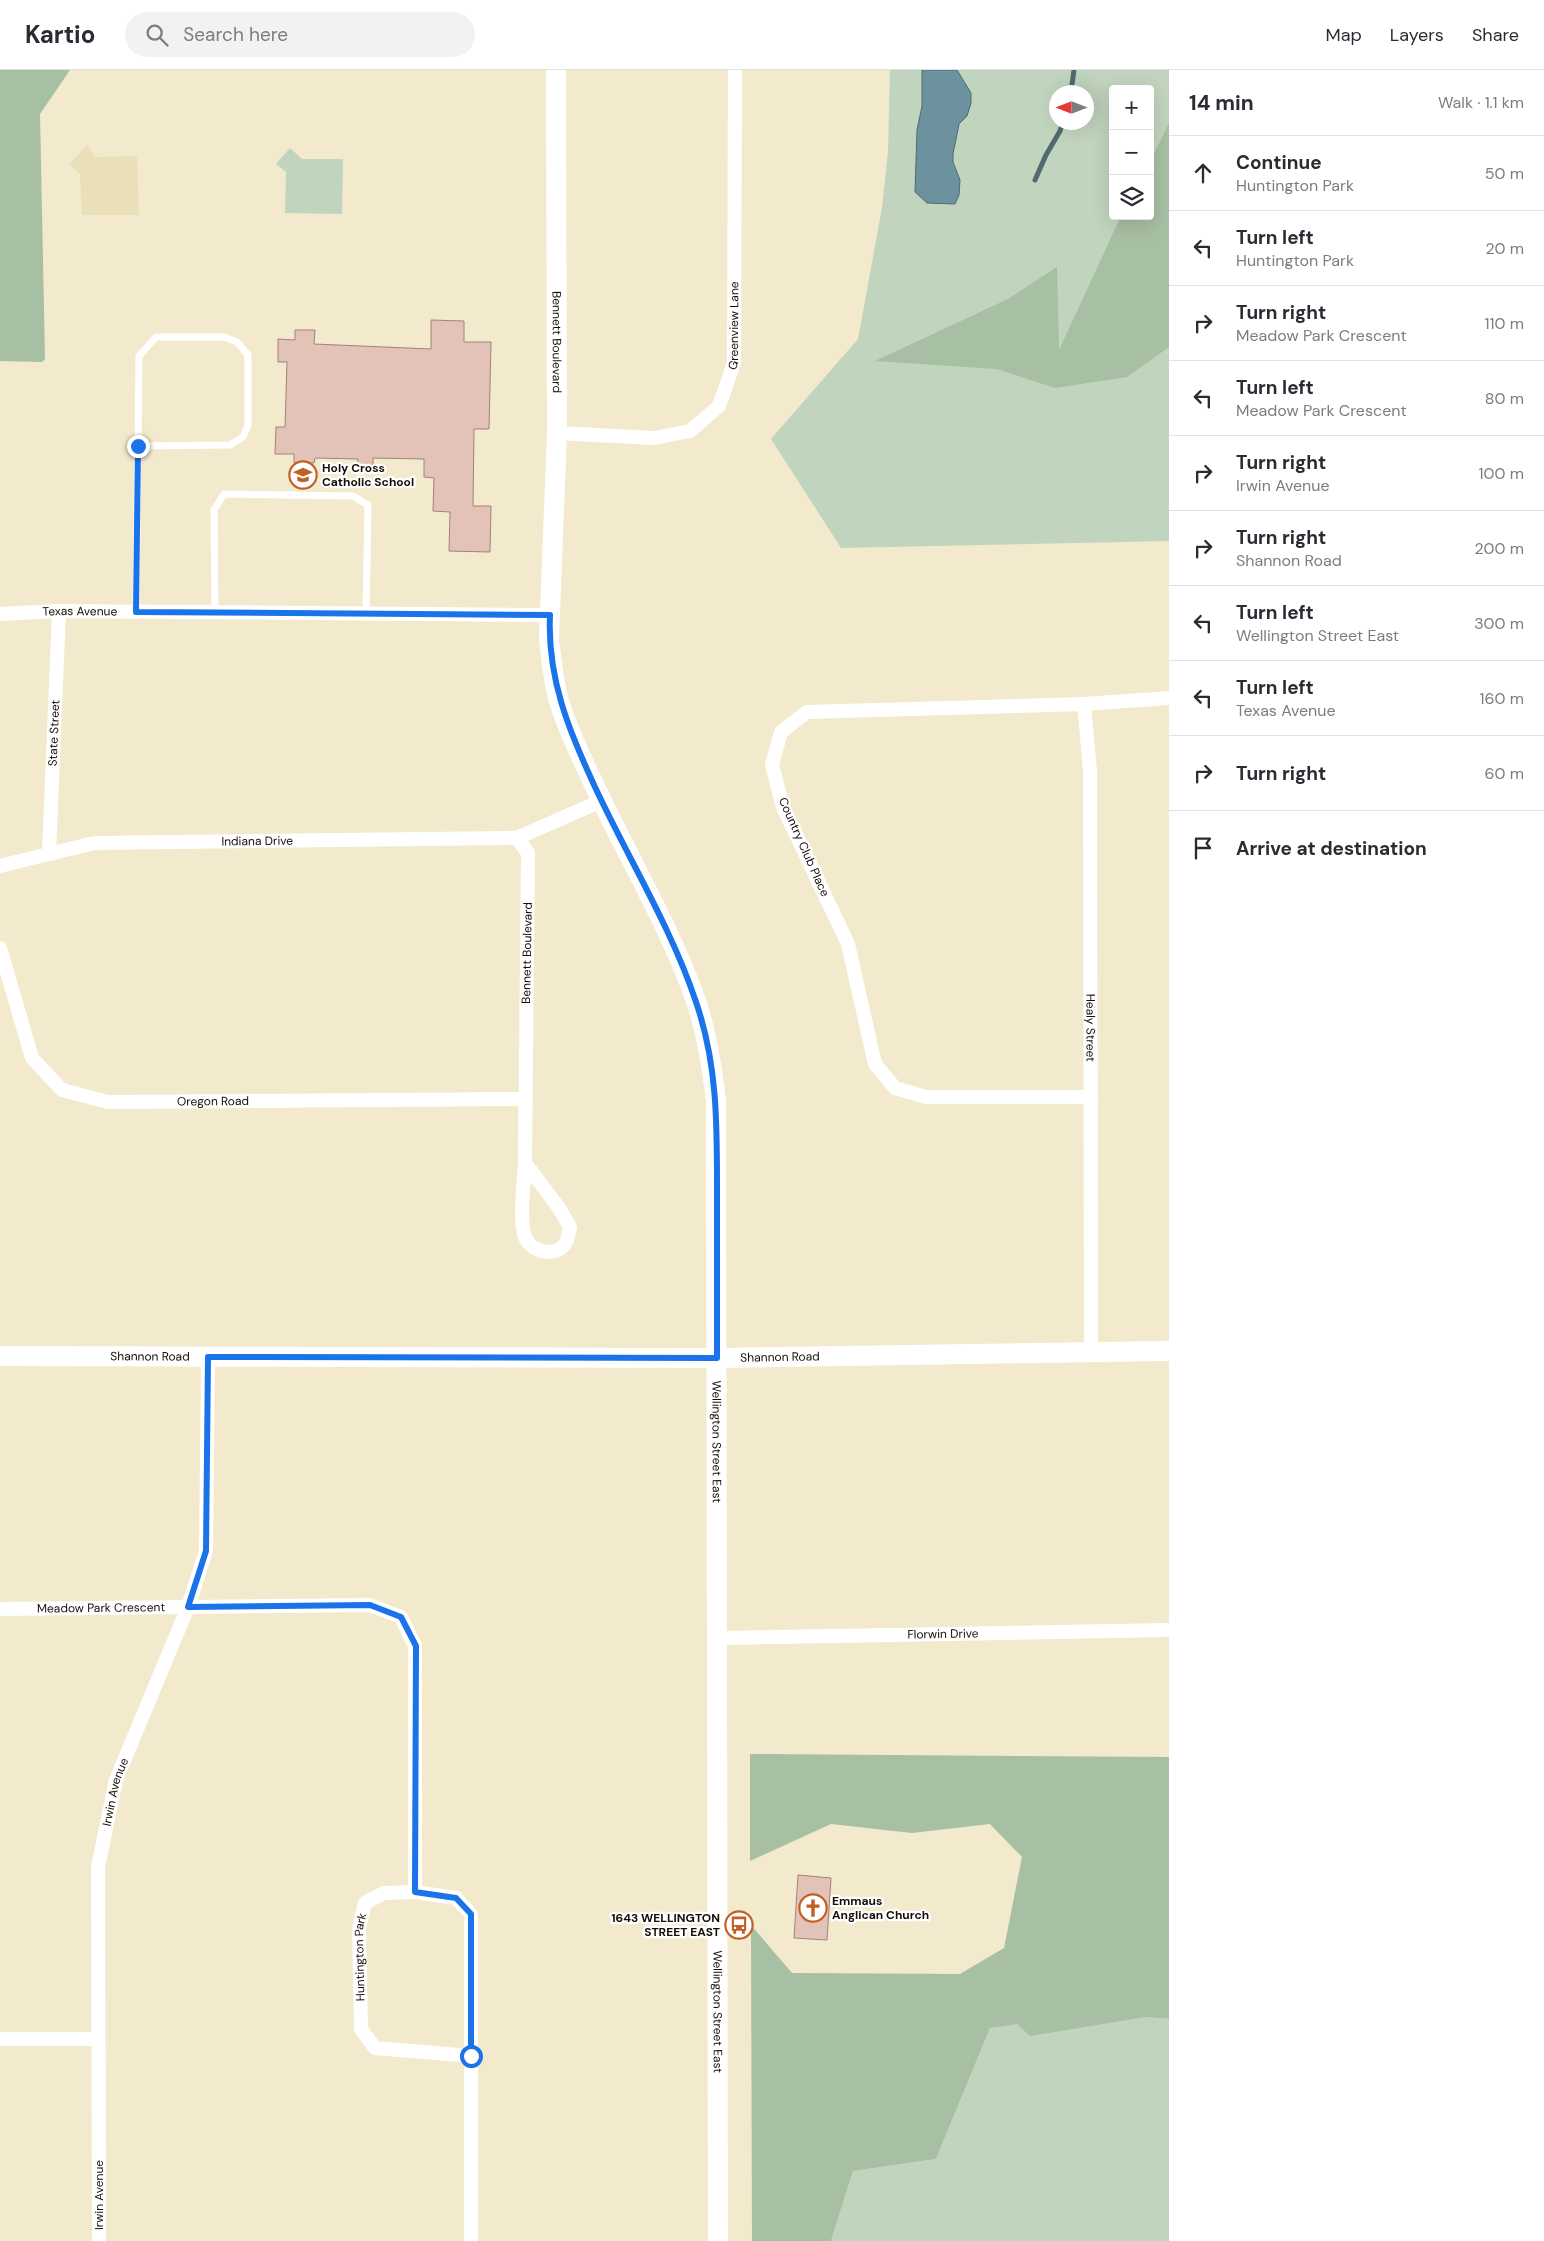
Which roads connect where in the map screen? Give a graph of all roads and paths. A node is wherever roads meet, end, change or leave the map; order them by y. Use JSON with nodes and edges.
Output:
{"nodes":[{"id":1,"x":556,"y":70,"type":"edge"},
{"id":2,"x":735,"y":70,"type":"edge"},
{"id":3,"x":557,"y":433,"type":"junction"},
{"id":4,"x":138,"y":446,"type":"junction"},
{"id":5,"x":59,"y":611,"type":"junction"},
{"id":6,"x":136,"y":612,"type":"junction"},
{"id":7,"x":215,"y":613,"type":"junction"},
{"id":8,"x":0,"y":614,"type":"edge"},
{"id":9,"x":366,"y":614,"type":"junction"},
{"id":10,"x":550,"y":615,"type":"junction"},
{"id":11,"x":1169,"y":698,"type":"edge"},
{"id":12,"x":1084,"y":704,"type":"junction"},
{"id":13,"x":602,"y":801,"type":"junction"},
{"id":14,"x":517,"y":838,"type":"junction"},
{"id":15,"x":49,"y":854,"type":"junction"},
{"id":16,"x":0,"y":866,"type":"edge"},
{"id":17,"x":0,"y":948,"type":"edge"},
{"id":18,"x":1091,"y":1097,"type":"junction"},
{"id":19,"x":524,"y":1099,"type":"junction"},
{"id":20,"x":525,"y":1163,"type":"junction"},
{"id":21,"x":1090,"y":1351,"type":"junction"},
{"id":22,"x":1169,"y":1351,"type":"edge"},
{"id":23,"x":0,"y":1356,"type":"edge"},
{"id":24,"x":208,"y":1357,"type":"junction"},
{"id":25,"x":717,"y":1358,"type":"junction"},
{"id":26,"x":188,"y":1607,"type":"junction"},
{"id":27,"x":0,"y":1609,"type":"edge"},
{"id":28,"x":1169,"y":1630,"type":"edge"},
{"id":29,"x":717,"y":1638,"type":"junction"},
{"id":30,"x":415,"y":1892,"type":"junction"},
{"id":31,"x":0,"y":2039,"type":"edge"},
{"id":32,"x":98,"y":2039,"type":"junction"},
{"id":33,"x":471,"y":2056,"type":"junction"},
{"id":34,"x":99,"y":2241,"type":"edge"},
{"id":35,"x":471,"y":2241,"type":"edge"},
{"id":36,"x":718,"y":2241,"type":"edge"}],
"edges":[{"from":1,"to":3,"type":"main road","name":"Bennett Boulevard"},
{"from":2,"to":3,"type":"street","name":"Greenview Lane"},
{"from":3,"to":10,"type":"main road","name":"Bennett Boulevard"},
{"from":4,"to":4,"type":"lane"},
{"from":4,"to":6,"type":"lane"},
{"from":5,"to":6,"type":"street","name":"Texas Avenue"},
{"from":5,"to":8,"type":"street","name":"Texas Avenue"},
{"from":5,"to":15,"type":"street","name":"State Street"},
{"from":6,"to":7,"type":"street","name":"Texas Avenue"},
{"from":7,"to":9,"type":"street","name":"Texas Avenue"},
{"from":7,"to":9,"type":"lane"},
{"from":9,"to":10,"type":"street","name":"Texas Avenue"},
{"from":10,"to":13,"type":"main road","name":"Wellington Street East"},
{"from":11,"to":12,"type":"street","name":"Country Club Place"},
{"from":12,"to":18,"type":"street","name":"Healy Street"},
{"from":12,"to":18,"type":"street","name":"Country Club Place"},
{"from":13,"to":14,"type":"street"},
{"from":13,"to":25,"type":"main road","name":"Wellington Street East"},
{"from":14,"to":15,"type":"street","name":"Indiana Drive"},
{"from":14,"to":19,"type":"street","name":"Bennett Boulevard"},
{"from":15,"to":16,"type":"street","name":"Indiana Drive"},
{"from":17,"to":19,"type":"street","name":"Oregon Road"},
{"from":18,"to":21,"type":"street","name":"Healy Street"},
{"from":19,"to":20,"type":"street","name":"Bennett Boulevard"},
{"from":20,"to":20,"type":"street","name":"Bennett Boulevard"},
{"from":21,"to":22,"type":"main road","name":"Shannon Road"},
{"from":21,"to":25,"type":"main road","name":"Shannon Road"},
{"from":23,"to":24,"type":"main road","name":"Shannon Road"},
{"from":24,"to":25,"type":"main road","name":"Shannon Road"},
{"from":24,"to":26,"type":"street","name":"Irwin Avenue"},
{"from":25,"to":29,"type":"main road","name":"Wellington Street East"},
{"from":26,"to":27,"type":"street","name":"Meadow Park Crescent"},
{"from":26,"to":30,"type":"street","name":"Meadow Park Crescent"},
{"from":26,"to":32,"type":"street","name":"Irwin Avenue"},
{"from":28,"to":29,"type":"street","name":"Florwin Drive"},
{"from":29,"to":36,"type":"main road","name":"Wellington Street East"},
{"from":30,"to":33,"type":"street","name":"Huntington Park"},
{"from":30,"to":33,"type":"street","name":"Huntington Park"},
{"from":31,"to":32,"type":"street"},
{"from":32,"to":34,"type":"street","name":"Irwin Avenue"},
{"from":33,"to":35,"type":"street","name":"Huntington Park"}]}
